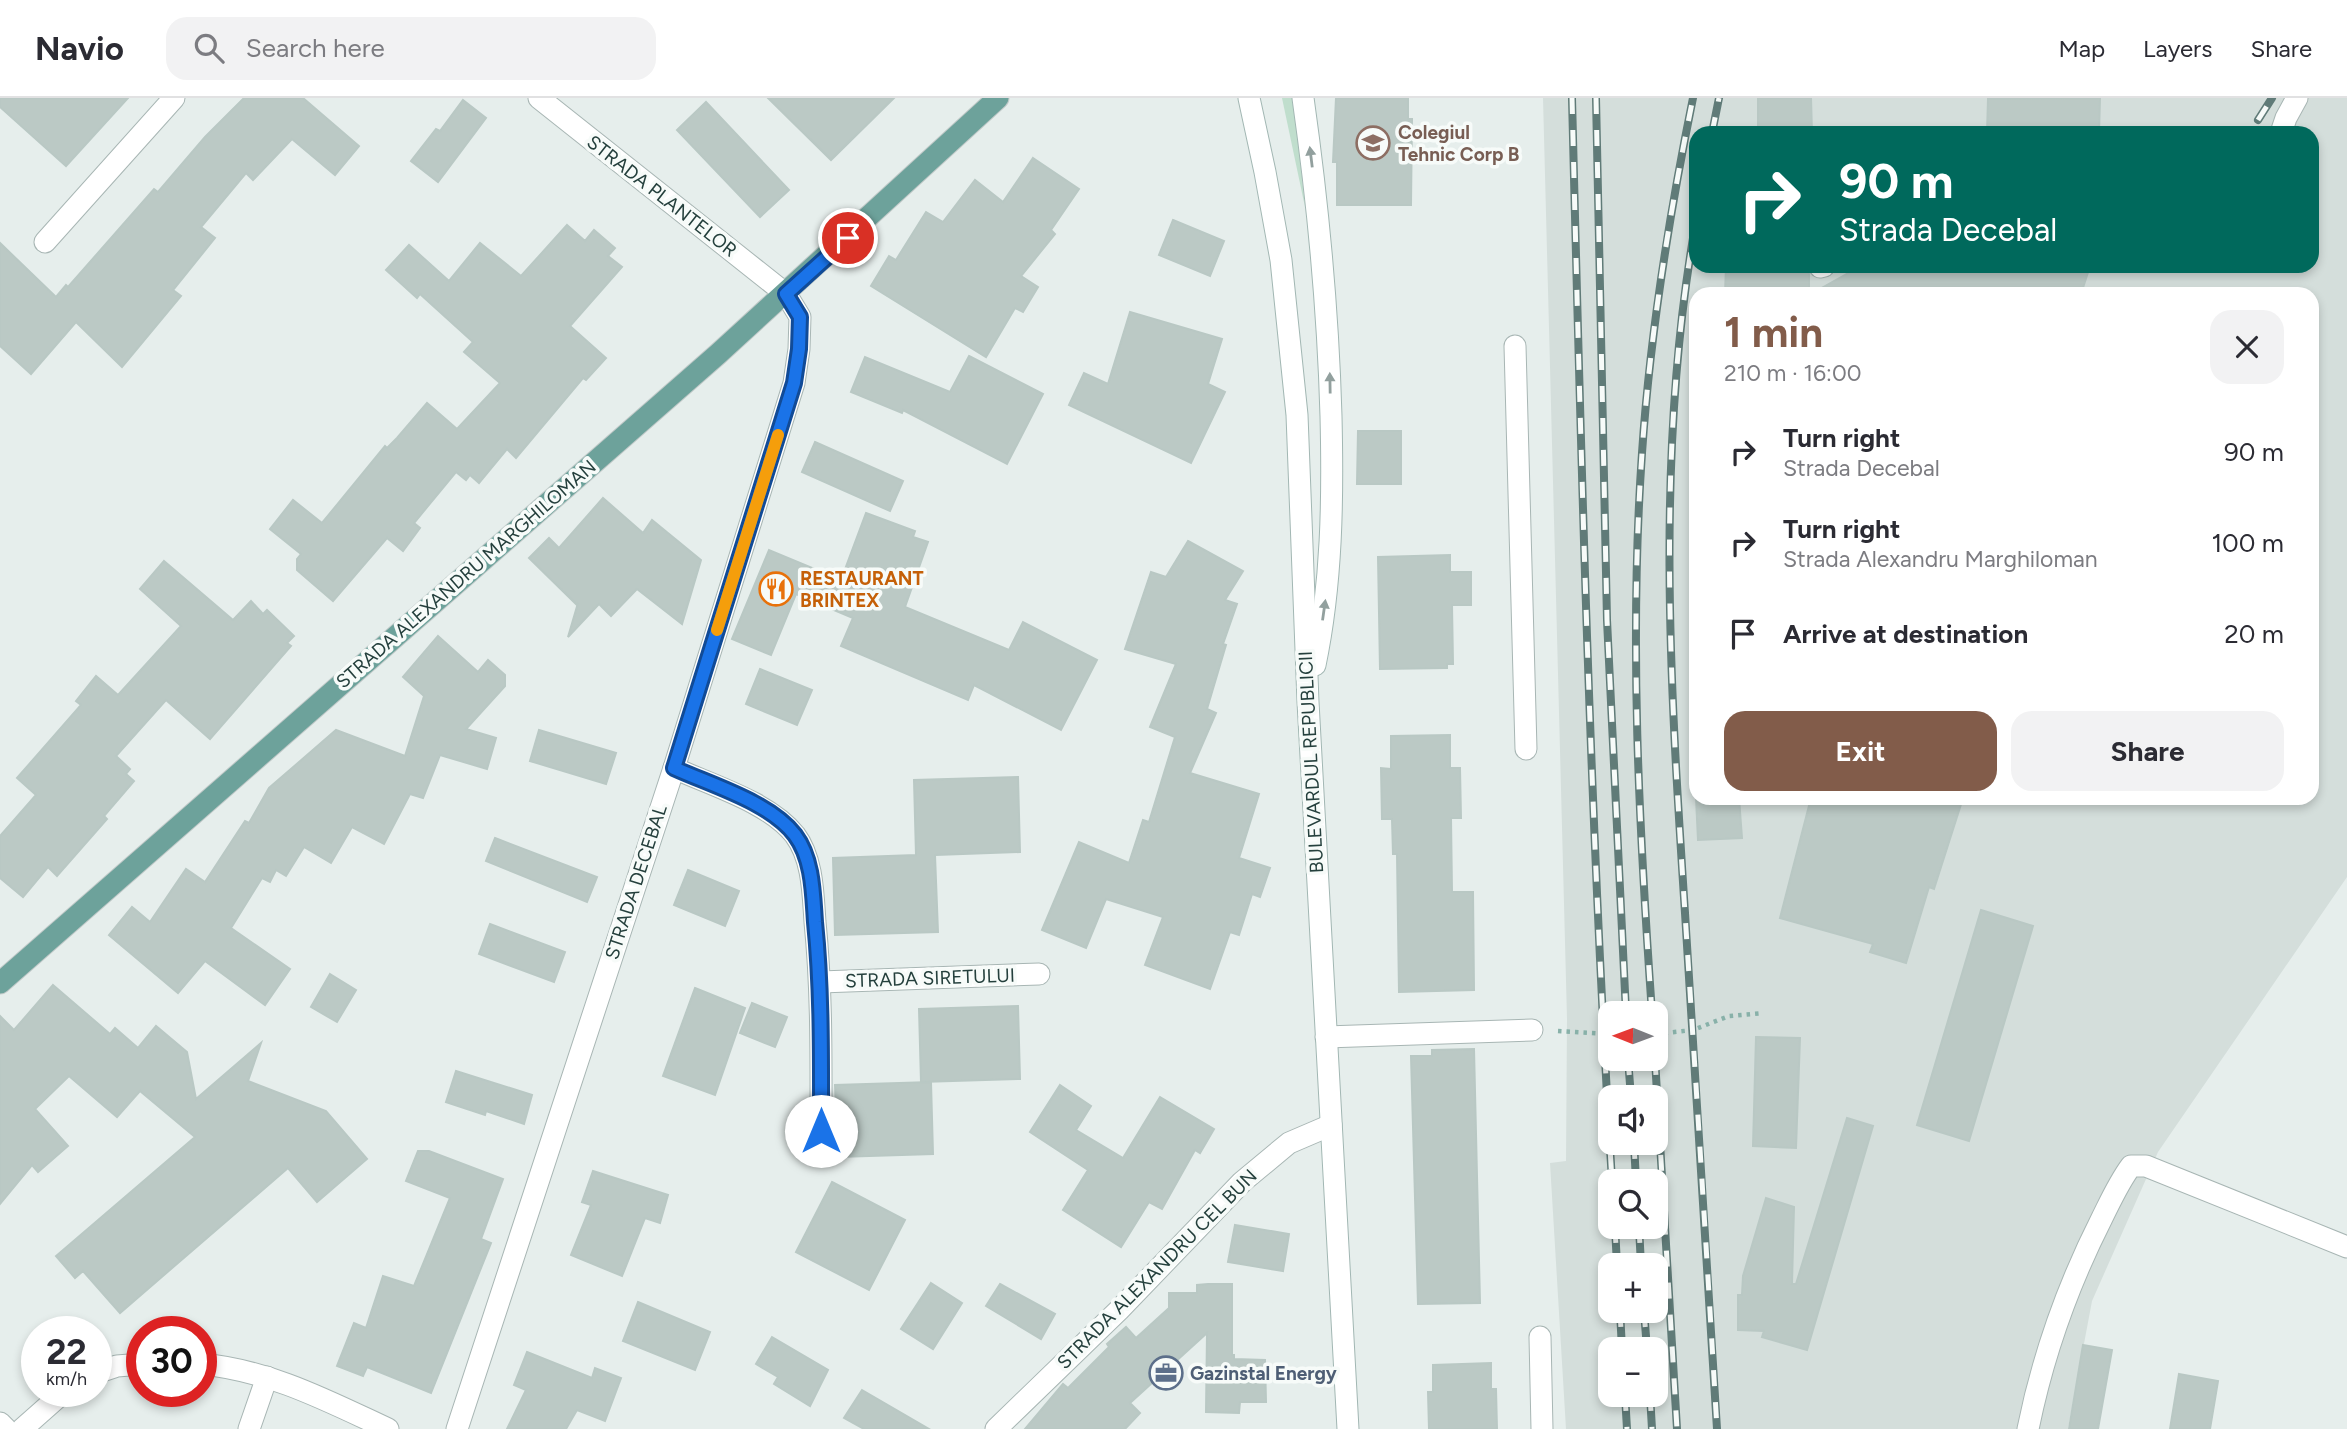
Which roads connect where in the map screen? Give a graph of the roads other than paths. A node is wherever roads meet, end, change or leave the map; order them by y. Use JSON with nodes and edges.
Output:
{"nodes":[{"id":1,"x":174,"y":98,"type":"edge"},
{"id":2,"x":539,"y":98,"type":"edge"},
{"id":3,"x":998,"y":98,"type":"edge"},
{"id":4,"x":1249,"y":98,"type":"edge"},
{"id":5,"x":1303,"y":98,"type":"edge"},
{"id":6,"x":2297,"y":98,"type":"edge"},
{"id":7,"x":2283,"y":126,"type":"edge"},
{"id":8,"x":45,"y":242,"type":"dead end"},
{"id":9,"x":786,"y":294,"type":"junction"},
{"id":10,"x":1515,"y":346,"type":"dead end"},
{"id":11,"x":1308,"y":702,"type":"junction"},
{"id":12,"x":1526,"y":749,"type":"dead end"},
{"id":13,"x":674,"y":768,"type":"junction"},
{"id":14,"x":1039,"y":974,"type":"dead end"},
{"id":15,"x":821,"y":982,"type":"junction"},
{"id":16,"x":0,"y":983,"type":"edge"},
{"id":17,"x":1532,"y":1030,"type":"road end"},
{"id":18,"x":1326,"y":1037,"type":"junction"},
{"id":19,"x":1331,"y":1125,"type":"junction"},
{"id":20,"x":821,"y":1131,"type":"dead end"},
{"id":21,"x":2347,"y":1247,"type":"edge"},
{"id":22,"x":1540,"y":1337,"type":"dead end"},
{"id":23,"x":217,"y":1367,"type":"edge"},
{"id":24,"x":267,"y":1377,"type":"junction"},
{"id":25,"x":47,"y":1407,"type":"edge"},
{"id":26,"x":0,"y":1423,"type":"edge"},
{"id":27,"x":6,"y":1429,"type":"edge"},
{"id":28,"x":22,"y":1429,"type":"edge"},
{"id":29,"x":249,"y":1429,"type":"edge"},
{"id":30,"x":388,"y":1429,"type":"edge"},
{"id":31,"x":457,"y":1429,"type":"edge"},
{"id":32,"x":996,"y":1429,"type":"edge"},
{"id":33,"x":1348,"y":1429,"type":"edge"},
{"id":34,"x":1542,"y":1429,"type":"edge"},
{"id":35,"x":2028,"y":1429,"type":"edge"}],
"edges":[{"from":1,"to":8,"type":"street"},
{"from":2,"to":9,"type":"street","name":"STRADA PLANTELOR"},
{"from":3,"to":9,"type":"main road","name":"STRADA ALEXANDRU MARGHILOMAN"},
{"from":4,"to":11,"type":"street","name":"BULEVARDUL REPUBLICII"},
{"from":11,"to":5,"type":"street","one_way":true},
{"from":6,"to":7,"type":"street"},
{"from":9,"to":13,"type":"street","name":"STRADA DECEBAL"},
{"from":9,"to":16,"type":"main road","name":"STRADA ALEXANDRU MARGHILOMAN"},
{"from":10,"to":12,"type":"street"},
{"from":11,"to":18,"type":"street","name":"BULEVARDUL REPUBLICII"},
{"from":13,"to":15,"type":"street","name":"STRADA SIRETULUI"},
{"from":13,"to":31,"type":"street","name":"STRADA DECEBAL"},
{"from":14,"to":15,"type":"street","name":"STRADA SIRETULUI"},
{"from":15,"to":20,"type":"street","name":"STRADA SIRETULUI"},
{"from":17,"to":18,"type":"street"},
{"from":18,"to":19,"type":"street","name":"BULEVARDUL REPUBLICII"},
{"from":19,"to":32,"type":"street","name":"STRADA ALEXANDRU CEL BUN"},
{"from":19,"to":33,"type":"street","name":"BULEVARDUL REPUBLICII"},
{"from":21,"to":35,"type":"street"},
{"from":22,"to":34,"type":"street"},
{"from":23,"to":24,"type":"street"},
{"from":24,"to":29,"type":"street"},
{"from":24,"to":30,"type":"street"},
{"from":25,"to":28,"type":"street"},
{"from":26,"to":27,"type":"street"}]}
